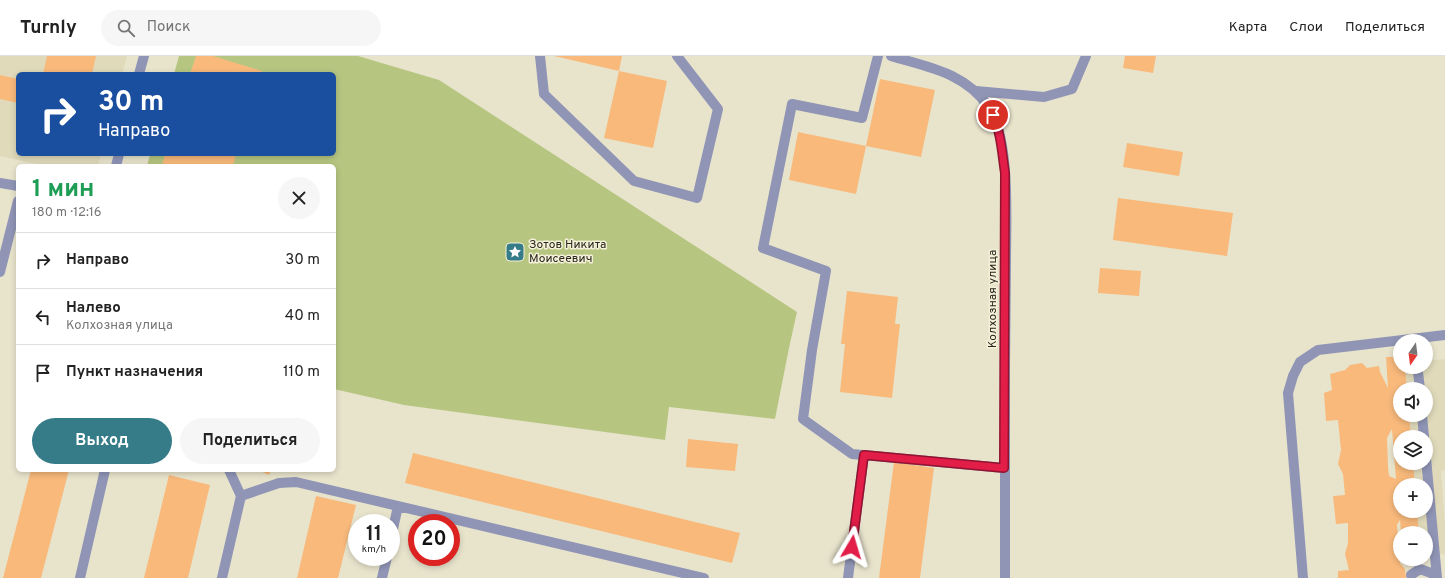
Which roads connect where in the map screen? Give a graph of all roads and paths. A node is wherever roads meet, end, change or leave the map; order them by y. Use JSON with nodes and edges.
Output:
{"nodes":[{"id":1,"x":144,"y":56,"type":"edge"},
{"id":2,"x":540,"y":56,"type":"edge"},
{"id":3,"x":677,"y":56,"type":"edge"},
{"id":4,"x":878,"y":56,"type":"edge"},
{"id":5,"x":891,"y":56,"type":"edge"},
{"id":6,"x":1086,"y":56,"type":"edge"},
{"id":7,"x":140,"y":72,"type":"edge"},
{"id":8,"x":976,"y":91,"type":"junction"},
{"id":9,"x":0,"y":183,"type":"edge"},
{"id":10,"x":16,"y":186,"type":"edge"},
{"id":11,"x":16,"y":209,"type":"edge"},
{"id":12,"x":0,"y":272,"type":"edge"},
{"id":13,"x":1445,"y":335,"type":"edge"},
{"id":14,"x":864,"y":455,"type":"junction"},
{"id":15,"x":1004,"y":468,"type":"junction"},
{"id":16,"x":1427,"y":470,"type":"edge"},
{"id":17,"x":105,"y":472,"type":"edge"},
{"id":18,"x":230,"y":472,"type":"edge"},
{"id":19,"x":242,"y":496,"type":"junction"},
{"id":20,"x":398,"y":506,"type":"junction"},
{"id":21,"x":396,"y":514,"type":"edge"},
{"id":22,"x":385,"y":566,"type":"edge"},
{"id":23,"x":1411,"y":575,"type":"dead end"},
{"id":24,"x":80,"y":578,"type":"edge"},
{"id":25,"x":222,"y":578,"type":"edge"},
{"id":26,"x":382,"y":578,"type":"edge"},
{"id":27,"x":704,"y":578,"type":"edge"},
{"id":28,"x":848,"y":578,"type":"edge"},
{"id":29,"x":1005,"y":578,"type":"edge"},
{"id":30,"x":1303,"y":578,"type":"edge"},
{"id":31,"x":1437,"y":578,"type":"edge"}],
"edges":[{"from":1,"to":7,"type":"street"},
{"from":2,"to":3,"type":"street"},
{"from":4,"to":14,"type":"street"},
{"from":5,"to":8,"type":"street","name":"Колхозная улица"},
{"from":6,"to":8,"type":"street"},
{"from":8,"to":15,"type":"street","name":"Колхозная улица"},
{"from":9,"to":10,"type":"street"},
{"from":11,"to":12,"type":"street"},
{"from":13,"to":30,"type":"street"},
{"from":14,"to":15,"type":"street"},
{"from":14,"to":28,"type":"street"},
{"from":15,"to":29,"type":"street","name":"Колхозная улица"},
{"from":16,"to":31,"type":"street"},
{"from":17,"to":24,"type":"street"},
{"from":18,"to":19,"type":"street"},
{"from":19,"to":20,"type":"street"},
{"from":19,"to":25,"type":"street"},
{"from":20,"to":21,"type":"street"},
{"from":20,"to":27,"type":"street"},
{"from":22,"to":26,"type":"street"},
{"from":23,"to":31,"type":"street"}]}
